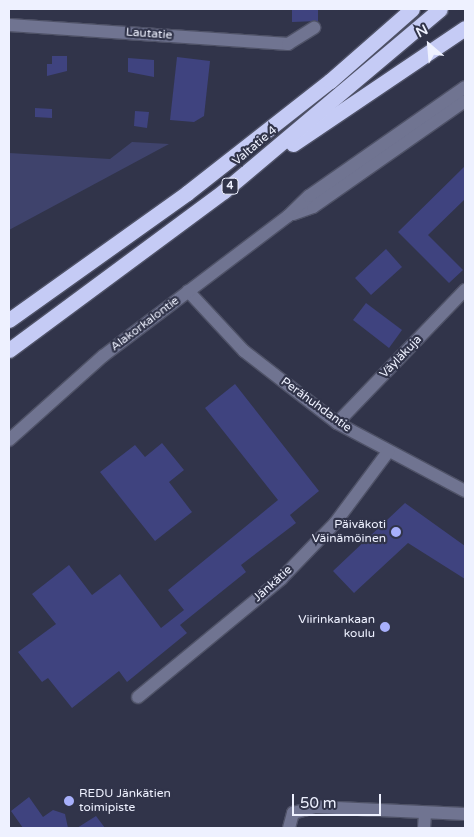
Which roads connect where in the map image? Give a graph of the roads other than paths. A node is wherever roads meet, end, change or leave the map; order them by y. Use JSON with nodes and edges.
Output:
{"nodes":[{"id":1,"x":396,"y":9,"type":"edge"},
{"id":2,"x":412,"y":9,"type":"edge"},
{"id":3,"x":440,"y":9,"type":"edge"},
{"id":4,"x":9,"y":25,"type":"edge"},
{"id":5,"x":314,"y":28,"type":"dead end"},
{"id":6,"x":465,"y":28,"type":"edge"},
{"id":7,"x":330,"y":81,"type":"junction"},
{"id":8,"x":465,"y":87,"type":"edge"},
{"id":9,"x":465,"y":101,"type":"edge"},
{"id":10,"x":224,"y":191,"type":"junction"},
{"id":11,"x":288,"y":216,"type":"junction"},
{"id":12,"x":465,"y":290,"type":"edge"},
{"id":13,"x":188,"y":291,"type":"junction"},
{"id":14,"x":9,"y":320,"type":"edge"},
{"id":15,"x":9,"y":350,"type":"edge"},
{"id":16,"x":337,"y":423,"type":"junction"},
{"id":17,"x":9,"y":440,"type":"edge"},
{"id":18,"x":388,"y":452,"type":"junction"},
{"id":19,"x":465,"y":491,"type":"edge"},
{"id":20,"x":138,"y":697,"type":"dead end"},
{"id":21,"x":425,"y":813,"type":"junction"},
{"id":22,"x":465,"y":814,"type":"edge"},
{"id":23,"x":288,"y":828,"type":"edge"},
{"id":24,"x":424,"y":828,"type":"edge"}],
"edges":[{"from":1,"to":7,"type":"highway"},
{"from":2,"to":7,"type":"highway","name":"Valtatie 4","number":"4"},
{"from":3,"to":10,"type":"highway","name":"Valtatie 4","number":"4"},
{"from":4,"to":5,"type":"street","name":"Lautatie"},
{"from":6,"to":10,"type":"highway"},
{"from":7,"to":14,"type":"highway","name":"Valtatie 4","number":"4"},
{"from":8,"to":11,"type":"street","name":"Alakorkalontie"},
{"from":9,"to":11,"type":"street","name":"Alakorkalontie"},
{"from":10,"to":15,"type":"highway","name":"Valtatie 4","number":"4"},
{"from":11,"to":13,"type":"street","name":"Alakorkalontie"},
{"from":12,"to":16,"type":"street","name":"Väyläkuja"},
{"from":13,"to":16,"type":"street","name":"Perähuhdantie"},
{"from":13,"to":17,"type":"street","name":"Alakorkalontie"},
{"from":16,"to":18,"type":"street","name":"Perähuhdantie"},
{"from":18,"to":19,"type":"street","name":"Perähuhdantie"},
{"from":18,"to":20,"type":"street","name":"Jänkätie"},
{"from":21,"to":22,"type":"street"},
{"from":21,"to":23,"type":"street"},
{"from":21,"to":24,"type":"street"}]}
